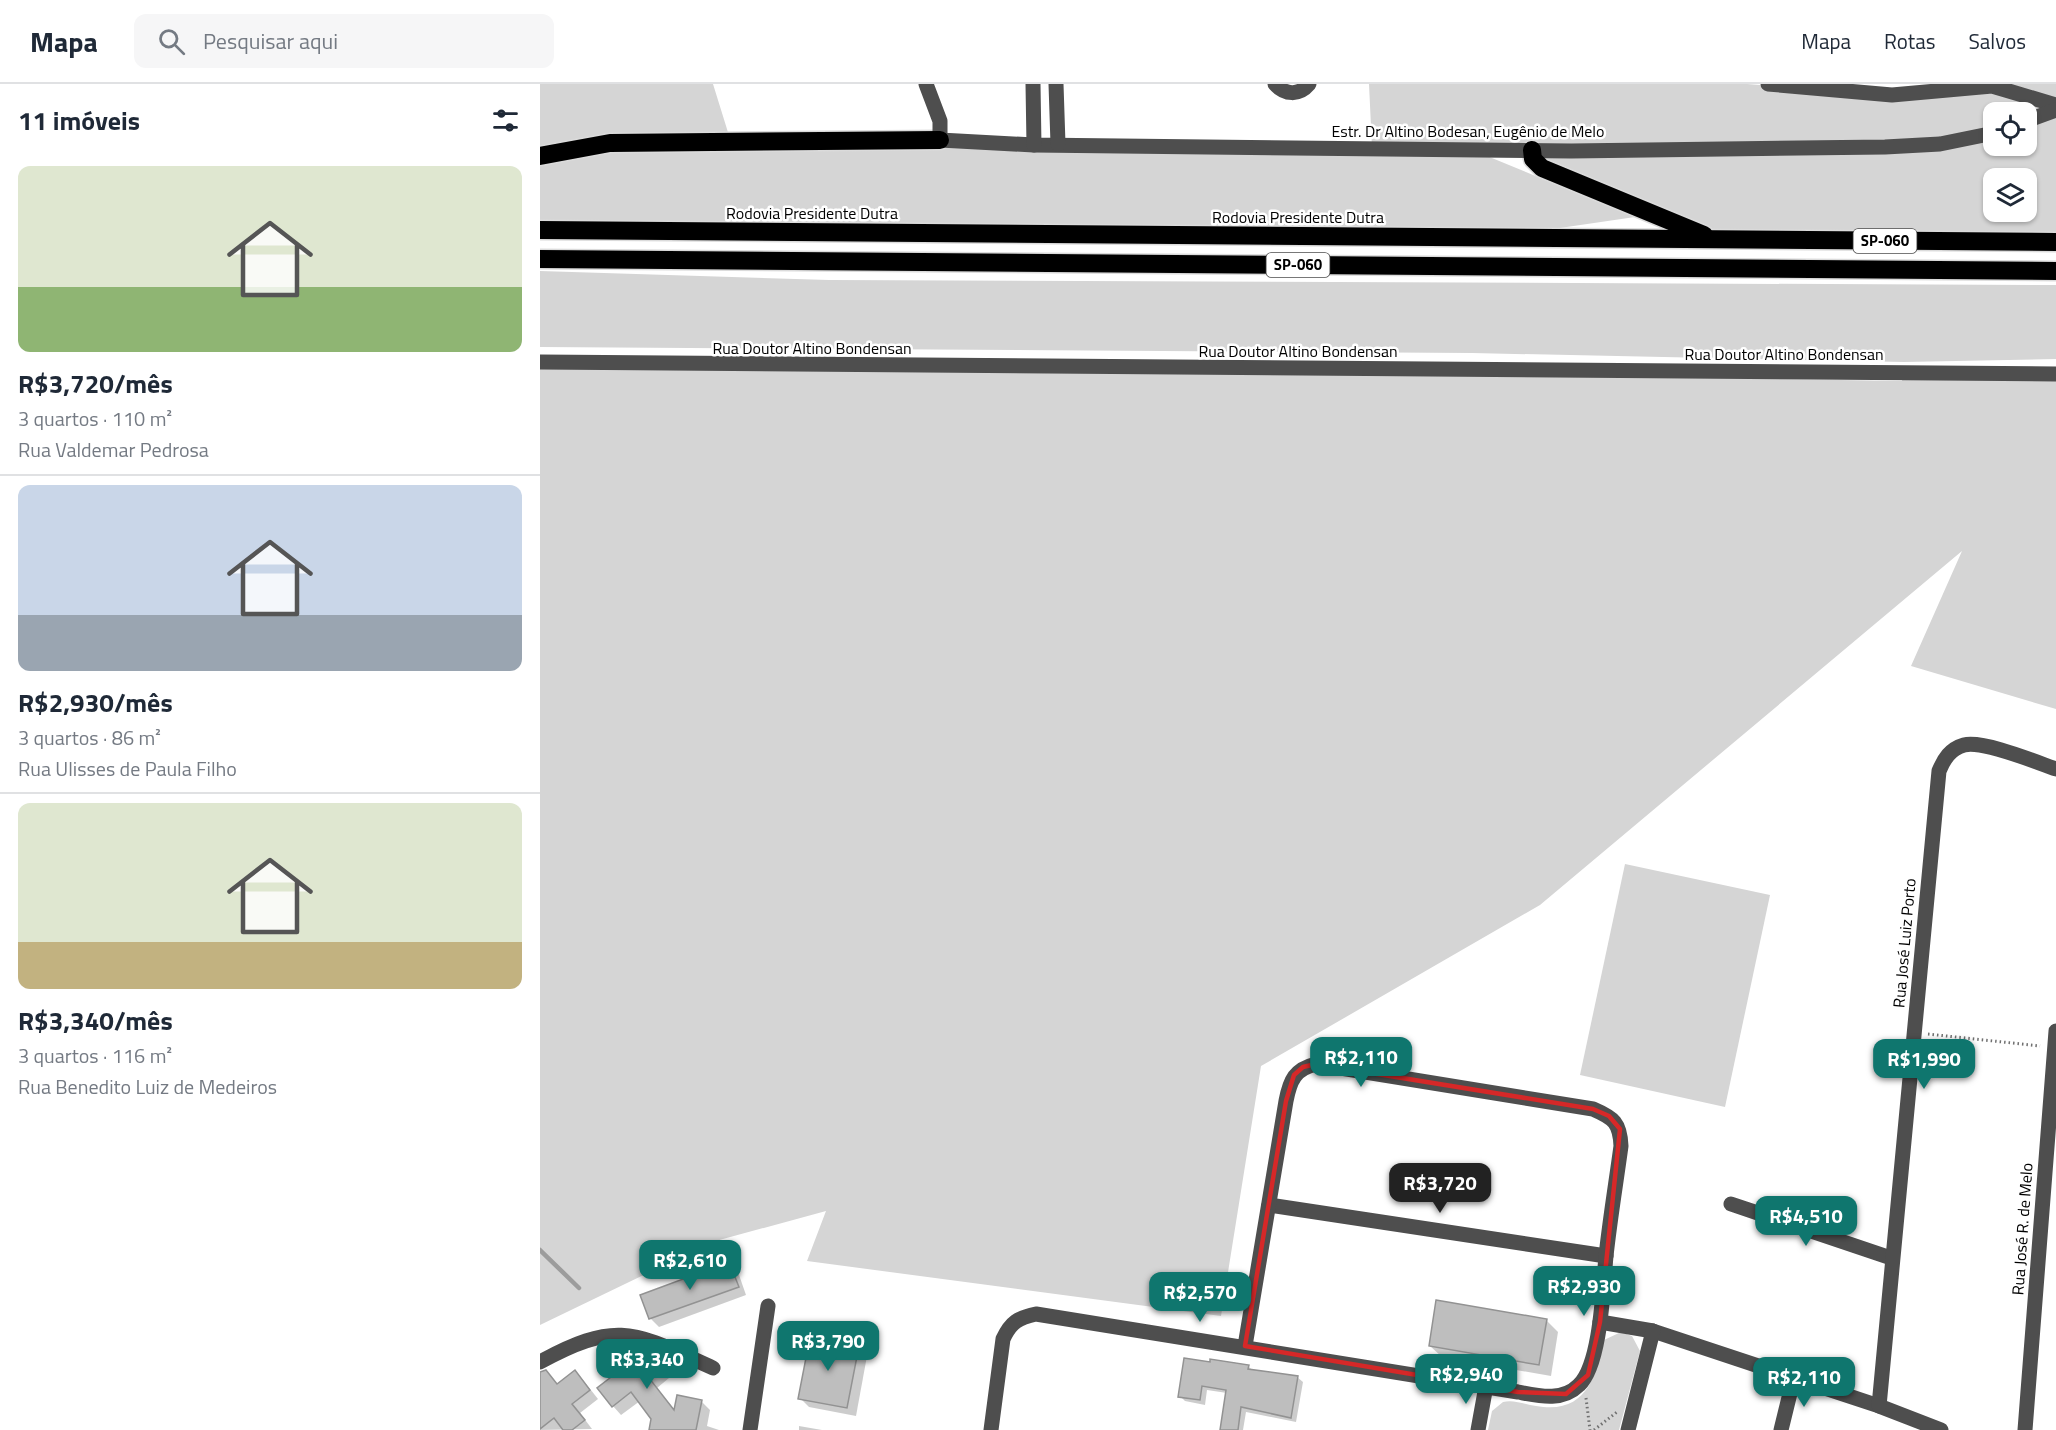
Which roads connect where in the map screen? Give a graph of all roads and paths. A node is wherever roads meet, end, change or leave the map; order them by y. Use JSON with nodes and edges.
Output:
{"nodes":[{"id":1,"x":926,"y":84,"type":"edge"},
{"id":2,"x":1033,"y":84,"type":"edge"},
{"id":3,"x":1056,"y":84,"type":"edge"},
{"id":4,"x":1275,"y":84,"type":"edge"},
{"id":5,"x":1310,"y":84,"type":"edge"},
{"id":6,"x":1768,"y":84,"type":"edge"},
{"id":7,"x":2056,"y":105,"type":"edge"},
{"id":8,"x":2056,"y":110,"type":"edge"},
{"id":9,"x":2037,"y":117,"type":"edge"},
{"id":10,"x":1983,"y":135,"type":"edge"},
{"id":11,"x":940,"y":140,"type":"junction"},
{"id":12,"x":1058,"y":144,"type":"junction"},
{"id":13,"x":1034,"y":145,"type":"junction"},
{"id":14,"x":1532,"y":150,"type":"junction"},
{"id":15,"x":540,"y":156,"type":"edge"},
{"id":16,"x":540,"y":230,"type":"edge"},
{"id":17,"x":1714,"y":239,"type":"junction"},
{"id":18,"x":2056,"y":242,"type":"edge"},
{"id":19,"x":540,"y":259,"type":"edge"},
{"id":20,"x":2056,"y":271,"type":"edge"},
{"id":21,"x":540,"y":362,"type":"edge"},
{"id":22,"x":2056,"y":374,"type":"edge"},
{"id":23,"x":2056,"y":769,"type":"edge"},
{"id":24,"x":2056,"y":1031,"type":"edge"},
{"id":25,"x":1914,"y":1033,"type":"junction"},
{"id":26,"x":2055,"y":1047,"type":"edge"},
{"id":27,"x":1731,"y":1204,"type":"dead end"},
{"id":28,"x":1269,"y":1205,"type":"junction"},
{"id":29,"x":1606,"y":1256,"type":"junction"},
{"id":30,"x":1891,"y":1258,"type":"junction"},
{"id":31,"x":768,"y":1306,"type":"dead end"},
{"id":32,"x":1600,"y":1322,"type":"junction"},
{"id":33,"x":1653,"y":1331,"type":"junction"},
{"id":34,"x":1245,"y":1346,"type":"junction"},
{"id":35,"x":540,"y":1362,"type":"edge"},
{"id":36,"x":712,"y":1368,"type":"dead end"},
{"id":37,"x":1794,"y":1377,"type":"junction"},
{"id":38,"x":1486,"y":1386,"type":"junction"},
{"id":39,"x":1578,"y":1386,"type":"junction"},
{"id":40,"x":1879,"y":1406,"type":"junction"},
{"id":41,"x":750,"y":1430,"type":"edge"},
{"id":42,"x":991,"y":1430,"type":"edge"},
{"id":43,"x":1478,"y":1430,"type":"edge"},
{"id":44,"x":1590,"y":1430,"type":"edge"},
{"id":45,"x":1628,"y":1430,"type":"edge"},
{"id":46,"x":1781,"y":1430,"type":"edge"},
{"id":47,"x":1941,"y":1430,"type":"edge"},
{"id":48,"x":2025,"y":1430,"type":"edge"}],
"edges":[{"from":1,"to":11,"type":"street"},
{"from":2,"to":13,"type":"street"},
{"from":3,"to":12,"type":"street"},
{"from":4,"to":5,"type":"street"},
{"from":6,"to":7,"type":"street"},
{"from":8,"to":9,"type":"street"},
{"from":10,"to":14,"type":"street","name":"Estr. Dr Altino Bodesan, Eugênio de Melo"},
{"from":11,"to":13,"type":"street","name":"Estr. Dr Altino Bodesan, Eugênio de Melo"},
{"from":11,"to":15,"type":"highway"},
{"from":12,"to":13,"type":"street","name":"Estr. Dr Altino Bodesan, Eugênio de Melo"},
{"from":12,"to":14,"type":"street","name":"Estr. Dr Altino Bodesan, Eugênio de Melo"},
{"from":14,"to":17,"type":"highway"},
{"from":16,"to":17,"type":"highway","name":"Rodovia Presidente Dutra","number":"SP-060"},
{"from":17,"to":18,"type":"highway","name":"Rodovia Presidente Dutra","number":"SP-060"},
{"from":19,"to":20,"type":"highway","number":"SP-060"},
{"from":21,"to":22,"type":"street","name":"Rua Doutor Altino Bondensan"},
{"from":23,"to":25,"type":"street","name":"Rua José Luiz Porto"},
{"from":24,"to":26,"type":"street","name":"Rua José R. de Melo"},
{"from":25,"to":26,"type":"path"},
{"from":25,"to":30,"type":"street","name":"Rua José Luiz Porto"},
{"from":26,"to":48,"type":"street","name":"Rua José R. de Melo"},
{"from":27,"to":30,"type":"street"},
{"from":28,"to":29,"type":"street"},
{"from":28,"to":29,"type":"street"},
{"from":28,"to":34,"type":"street"},
{"from":29,"to":32,"type":"street"},
{"from":30,"to":40,"type":"street","name":"Rua José Luiz Porto"},
{"from":31,"to":41,"type":"street"},
{"from":32,"to":33,"type":"street"},
{"from":32,"to":39,"type":"street"},
{"from":33,"to":37,"type":"street"},
{"from":33,"to":45,"type":"street"},
{"from":34,"to":38,"type":"street"},
{"from":34,"to":42,"type":"street"},
{"from":35,"to":36,"type":"street"},
{"from":37,"to":40,"type":"street"},
{"from":37,"to":46,"type":"street"},
{"from":38,"to":39,"type":"street"},
{"from":38,"to":43,"type":"street"},
{"from":39,"to":44,"type":"path"},
{"from":40,"to":47,"type":"street"}]}
